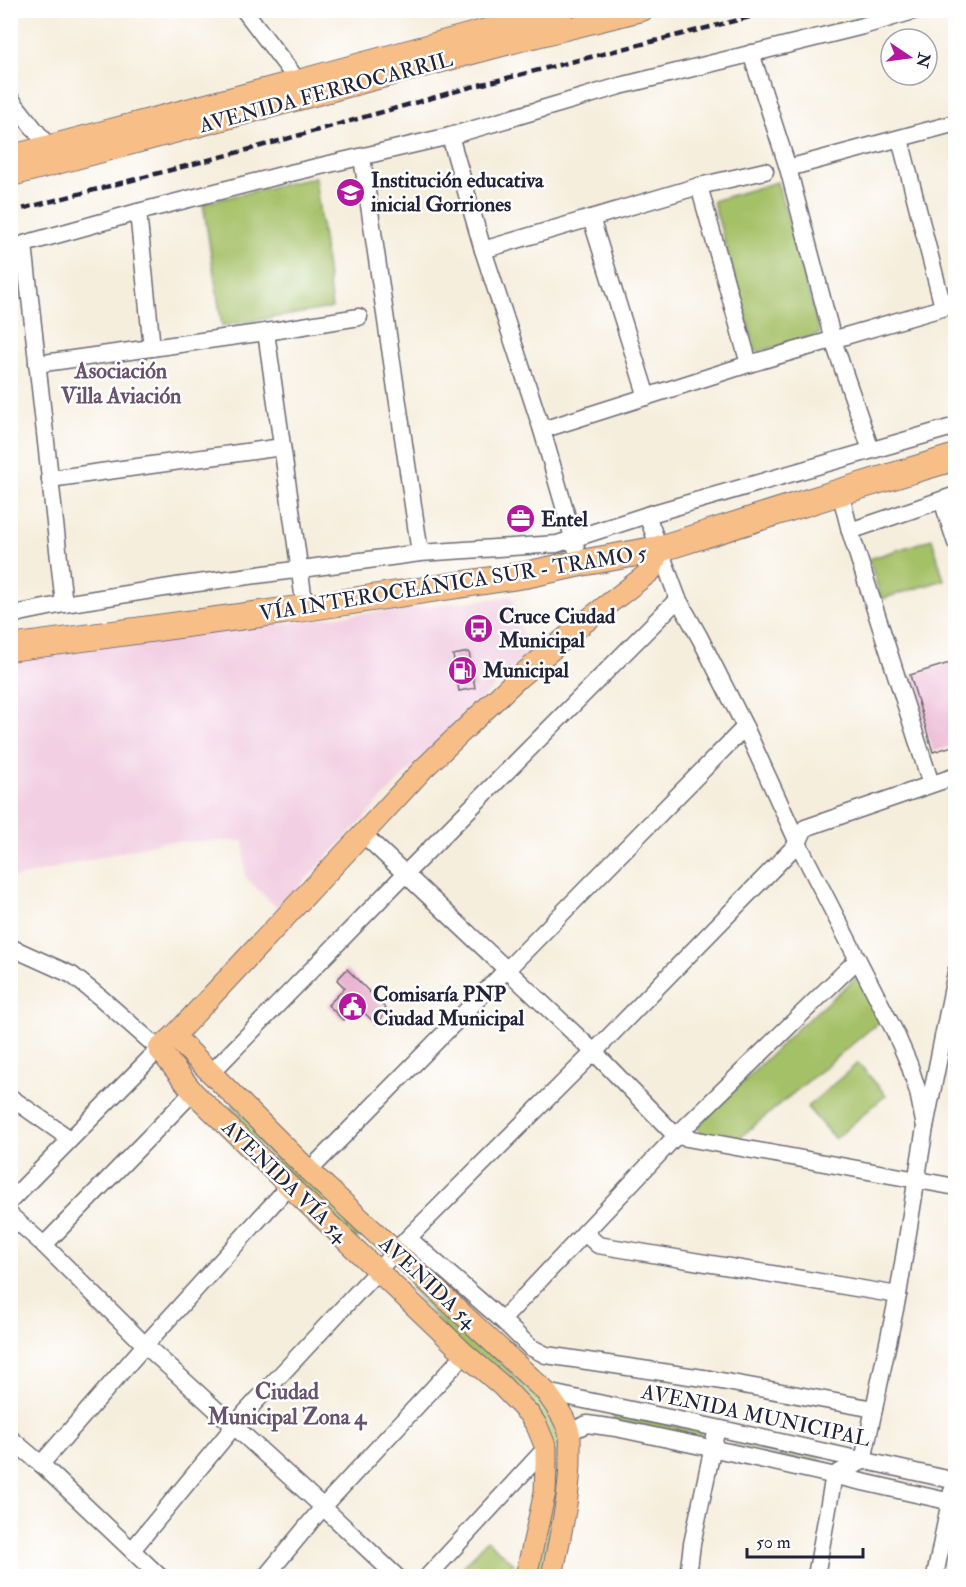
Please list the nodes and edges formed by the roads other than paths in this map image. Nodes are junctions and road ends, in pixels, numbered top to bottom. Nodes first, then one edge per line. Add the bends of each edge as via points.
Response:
1 (244, 10) edge
2 (564, 10) edge
3 (643, 10) edge
4 (917, 10) edge
5 (539, 13) edge
6 (751, 54) junction
7 (298, 81) junction
8 (10, 98) edge
9 (956, 123) edge
10 (450, 135) junction
11 (900, 139) junction
12 (47, 145) junction
13 (10, 156) edge
14 (362, 157) junction
15 (788, 168) junction
16 (765, 171) dead end
17 (10, 176) edge
18 (699, 186) junction
19 (138, 212) junction
20 (591, 218) junction
21 (483, 250) junction
22 (949, 306) edge
23 (359, 317) dead end
24 (266, 332) junction
25 (833, 340) junction
26 (152, 348) junction
27 (37, 364) junction
28 (749, 364) junction
29 (647, 397) junction
30 (956, 426) edge
31 (542, 430) junction
32 (282, 447) junction
33 (871, 450) junction
34 (956, 457) edge
35 (50, 479) junction
36 (840, 492) junction
37 (949, 497) edge
38 (647, 515) junction
39 (850, 531) junction
40 (573, 538) junction
41 (956, 543) edge
42 (659, 549) junction
43 (420, 553) junction
44 (581, 563) junction
45 (300, 569) junction
46 (678, 599) junction
47 (64, 604) junction
48 (305, 608) junction
49 (10, 615) edge
50 (10, 648) edge
51 (745, 727) junction
52 (956, 776) edge
53 (931, 784) junction
54 (363, 834) junction
55 (798, 843) junction
56 (406, 873) junction
57 (10, 946) edge
58 (857, 960) junction
59 (506, 970) junction
60 (956, 972) edge
61 (166, 1042) junction
62 (594, 1052) junction
63 (211, 1072) junction
64 (193, 1092) junction
65 (10, 1097) edge
66 (925, 1127) junction
67 (676, 1136) junction
68 (70, 1139) junction
69 (309, 1171) junction
70 (916, 1180) junction
71 (288, 1186) junction
72 (956, 1187) edge
73 (10, 1201) edge
74 (10, 1215) edge
75 (585, 1233) junction
76 (44, 1245) junction
77 (402, 1245) junction
78 (378, 1270) junction
79 (897, 1295) junction
80 (502, 1320) junction
81 (145, 1345) junction
82 (465, 1354) junction
83 (546, 1392) junction
84 (874, 1409) junction
85 (235, 1426) junction
86 (717, 1428) junction
87 (569, 1432) junction
88 (10, 1438) edge
89 (546, 1448) junction
90 (713, 1448) junction
91 (863, 1461) junction
92 (41, 1464) junction
93 (834, 1475) junction
94 (955, 1481) edge
95 (953, 1502) edge
96 (323, 1506) junction
97 (132, 1550) junction
98 (159, 1576) edge
99 (266, 1576) edge
100 (396, 1576) edge
101 (428, 1576) edge
102 (526, 1576) edge
103 (552, 1576) edge
104 (688, 1576) edge
105 (816, 1576) edge
106 (935, 1576) edge

1 - 7 street
2 - 5 main road, AVENIDA FERROCARRIL
3 - 17 main road, AVENIDA FERROCARRIL
4 - 6 street
5 - 7 main road, AVENIDA FERROCARRIL
6 - 10 street via 620,86
6 - 15 street
7 - 12 main road, AVENIDA FERROCARRIL
8 - 12 street
9 - 11 street
10 - 14 street
10 - 21 street
11 - 15 street
11 - 22 street
12 - 13 main road, AVENIDA FERROCARRIL
14 - 19 street
14 - 43 street
15 - 25 street
16 - 18 street
18 - 20 street
18 - 28 street
19 - 26 street
19 - 27 street via 24,244
20 - 21 street
20 - 29 street
21 - 31 street
22 - 25 street
23 - 24 street
24 - 26 street
24 - 32 street
25 - 28 street
25 - 33 street
26 - 27 street
27 - 35 street
28 - 29 street
29 - 31 street
30 - 33 street
31 - 40 street
32 - 35 street
32 - 45 street
33 - 38 street
34 - 36 highway, VÍA INTEROCEÁNICA SUR - TRAMO 5
35 - 47 street
36 - 39 street
36 - 42 highway, VÍA INTEROCEÁNICA SUR - TRAMO 5
37 - 39 street
37 - 41 street
38 - 40 street
38 - 42 street
39 - 53 street
40 - 43 street via 557,544
40 - 44 street
42 - 44 highway, VÍA INTEROCEÁNICA SUR - TRAMO 5
42 - 46 street
42 - 54 main road via 651,571 517,679 423,769
43 - 45 street
44 - 48 highway, VÍA INTEROCEÁNICA SUR - TRAMO 5
45 - 47 street
45 - 48 street
46 - 51 street
46 - 56 street
47 - 49 street
48 - 50 highway, VÍA INTEROCEÁNICA SUR - TRAMO 5
51 - 55 street
51 - 59 street
52 - 53 street
53 - 55 street via 805,828
54 - 56 street
54 - 61 main road
55 - 58 street
55 - 62 street
56 - 59 street
56 - 63 street
57 - 61 street via 72,975
58 - 66 street via 896,1032 918,1092
58 - 67 street
59 - 62 street
59 - 69 street
60 - 66 street
61 - 63 main road, AVENIDA 54
61 - 64 main road, AVENIDA VÍA 54
61 - 68 street
62 - 67 street
62 - 77 street
63 - 69 main road, AVENIDA 54
64 - 71 main road, AVENIDA VÍA 54
64 - 76 street
65 - 68 street
66 - 70 street
67 - 70 street
67 - 75 street
68 - 73 street
69 - 77 main road, AVENIDA 54
70 - 72 street
70 - 79 street
71 - 78 main road, AVENIDA VÍA 54
71 - 81 street
74 - 76 street
75 - 79 street via 598,1245
75 - 80 street
76 - 81 street
77 - 78 street
77 - 80 street
77 - 83 main road, AVENIDA 54
78 - 82 main road, AVENIDA VÍA 54
78 - 85 street
79 - 84 street
80 - 84 street via 530,1347 546,1355
81 - 85 street
81 - 92 street
82 - 89 main road, AVENIDA VÍA 54 via 529,1414
82 - 96 street
83 - 86 street, AVENIDA MUNICIPAL
83 - 87 main road, AVENIDA 54
84 - 91 street
85 - 96 street
85 - 97 street
86 - 90 street
86 - 91 street, AVENIDA MUNICIPAL
87 - 90 street, AVENIDA MUNICIPAL via 587,1424 597,1425
87 - 103 main road, AVENIDA 54 via 570,1475
88 - 92 street
89 - 101 street
89 - 102 main road, AVENIDA VÍA 54 via 545,1492
90 - 93 street, AVENIDA MUNICIPAL
90 - 104 street
91 - 93 street
91 - 94 street, AVENIDA MUNICIPAL
92 - 97 street
93 - 95 street, AVENIDA MUNICIPAL
93 - 105 street
94 - 95 street
95 - 106 street
96 - 99 street
96 - 100 street
97 - 98 street

